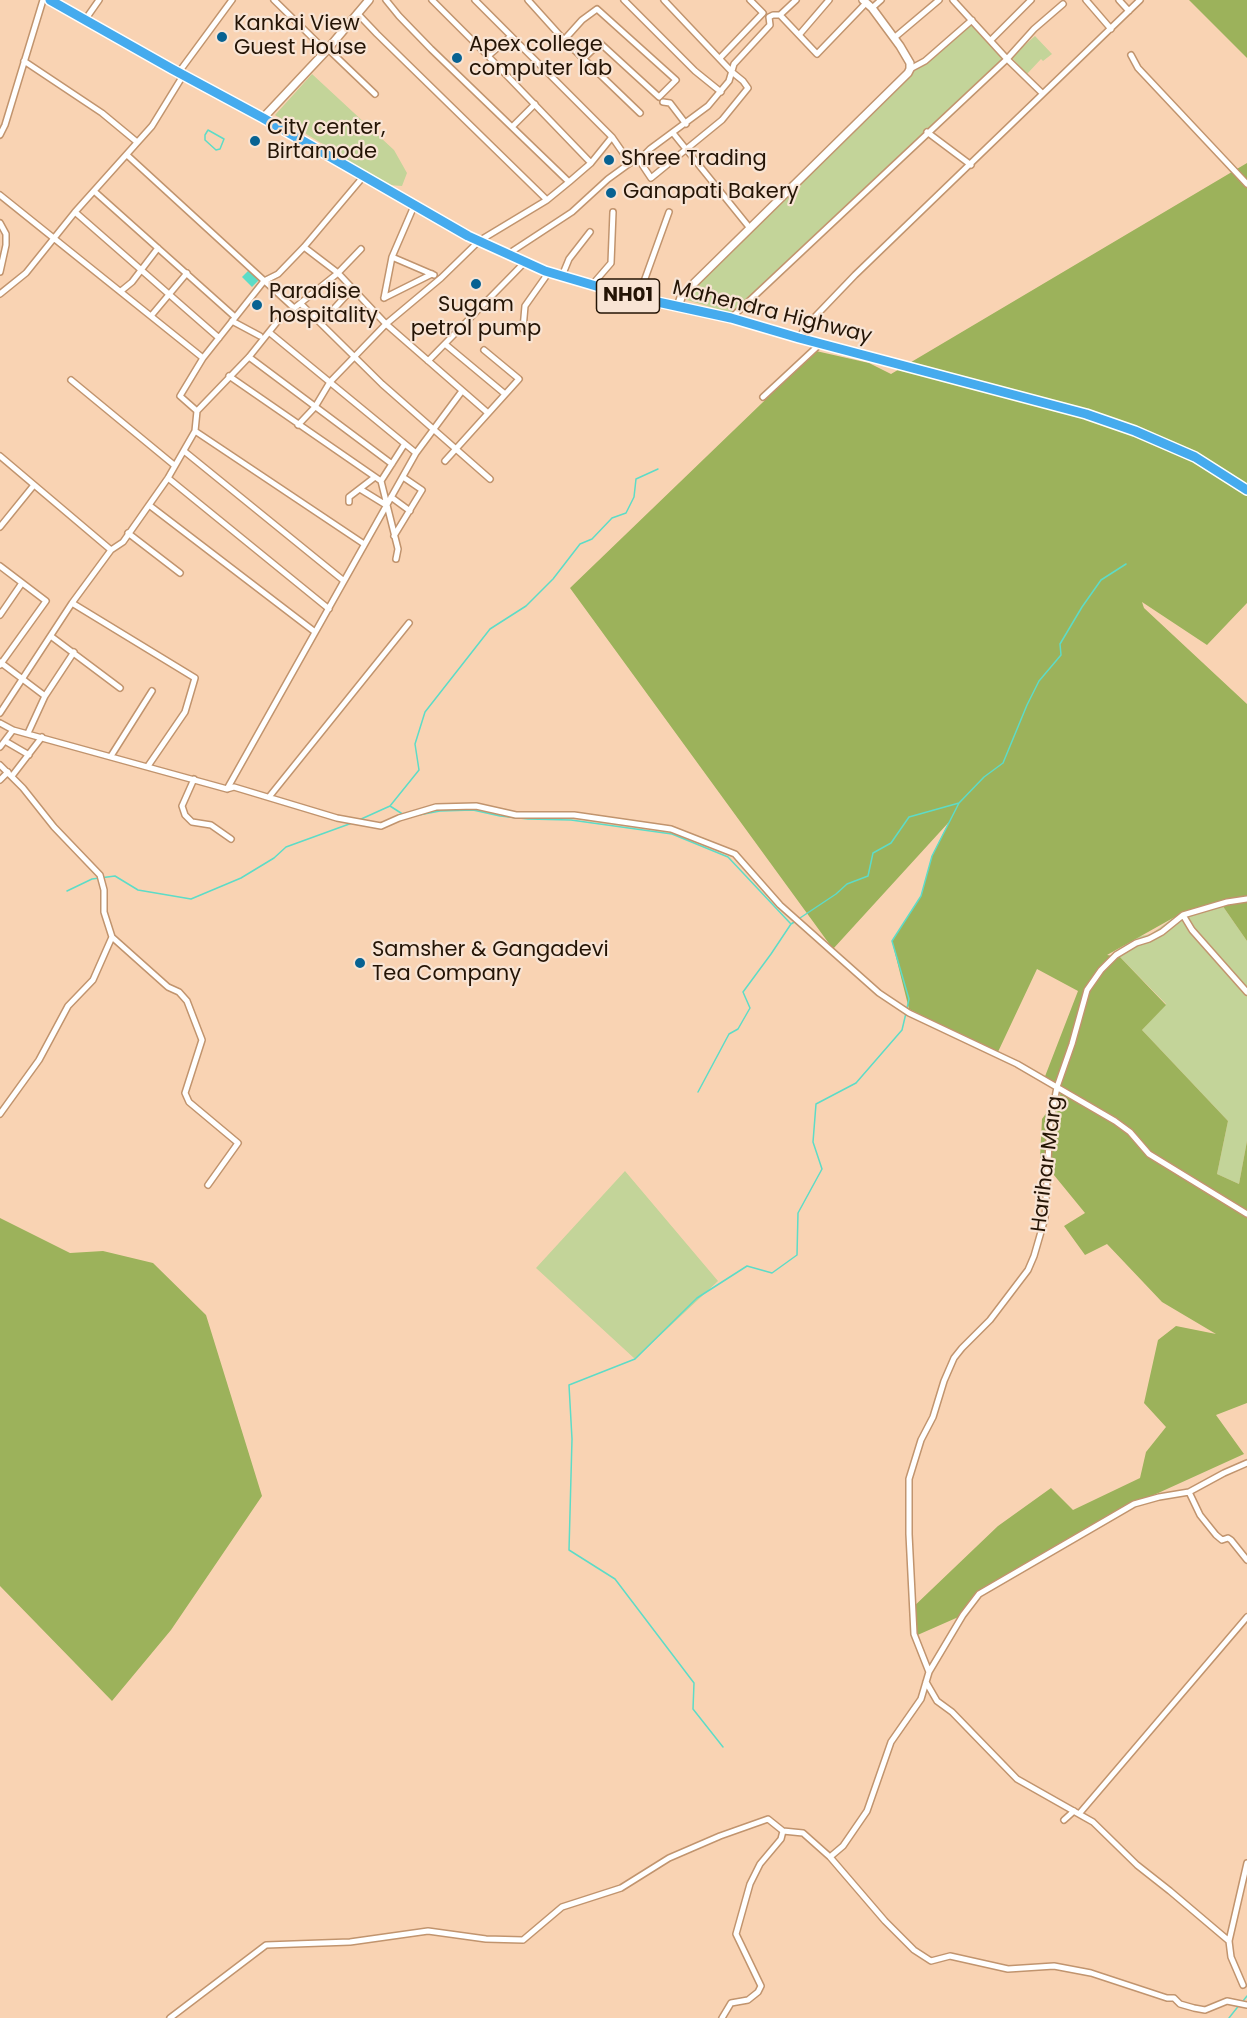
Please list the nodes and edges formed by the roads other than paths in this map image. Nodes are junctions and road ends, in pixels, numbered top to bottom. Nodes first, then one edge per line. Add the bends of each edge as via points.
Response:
1 (43, 0) edge
2 (50, 0) edge
3 (99, 0) edge
4 (232, 0) edge
5 (274, 0) edge
6 (369, 0) edge
7 (386, 0) edge
8 (432, 0) edge
9 (475, 0) edge
10 (528, 0) edge
11 (624, 0) edge
12 (664, 0) edge
13 (750, 0) edge
14 (796, 0) edge
15 (829, 0) edge
16 (881, 0) edge
17 (939, 0) edge
18 (953, 0) edge
19 (1030, 0) edge
20 (1086, 0) edge
21 (1119, 0) edge
22 (1140, 0) edge
23 (867, 4) edge
24 (1063, 4) dead end
25 (1129, 11) junction
26 (357, 13) junction
27 (780, 15) junction
28 (85, 20) junction
29 (972, 20) junction
30 (1112, 29) junction
31 (799, 35) junction
32 (511, 36) junction
33 (894, 38) junction
34 (564, 40) junction
35 (991, 40) junction
36 (327, 50) junction
37 (489, 56) junction
38 (1131, 56) dead end
39 (720, 58) junction
40 (583, 59) junction
41 (1007, 59) junction
42 (24, 61) junction
43 (910, 69) junction
44 (732, 72) junction
45 (182, 73) junction
46 (721, 92) junction
47 (1042, 93) junction
48 (375, 94) dead end
49 (663, 102) dead end
50 (535, 104) junction
51 (640, 113) dead end
52 (263, 118) junction
53 (3, 123) edge
54 (686, 124) junction
55 (513, 126) junction
56 (927, 132) junction
57 (673, 133) junction
58 (0, 135) edge
59 (612, 137) junction
60 (137, 142) junction
61 (687, 150) junction
62 (127, 155) junction
63 (639, 160) junction
64 (591, 163) junction
65 (630, 163) junction
66 (971, 165) junction
67 (363, 177) junction
68 (569, 182) junction
69 (1247, 184) edge
70 (94, 191) junction
71 (0, 195) edge
72 (548, 200) junction
73 (414, 206) junction
74 (75, 212) junction
75 (613, 212) dead end
76 (669, 212) dead end
77 (0, 223) edge
78 (749, 227) junction
79 (590, 232) dead end
80 (55, 237) junction
81 (479, 241) junction
82 (304, 247) junction
83 (158, 248) junction
84 (361, 249) dead end
85 (508, 254) junction
86 (392, 257) junction
87 (525, 262) junction
88 (141, 270) junction
89 (0, 272) edge
90 (549, 272) junction
91 (187, 273) junction
92 (338, 273) junction
93 (432, 274) junction
94 (562, 276) junction
95 (441, 278) junction
96 (264, 281) junction
97 (592, 285) junction
98 (352, 289) junction
99 (121, 291) junction
100 (0, 294) edge
101 (169, 295) junction
102 (637, 298) junction
103 (301, 304) junction
104 (678, 306) junction
105 (294, 308) junction
106 (151, 316) junction
107 (731, 318) junction
108 (234, 319) junction
109 (321, 323) junction
110 (386, 324) junction
111 (523, 329) dead end
112 (270, 333) junction
113 (260, 336) dead end
114 (219, 338) junction
115 (799, 338) junction
116 (445, 344) junction
117 (820, 344) junction
118 (484, 350) dead end
119 (354, 356) junction
120 (249, 357) junction
121 (203, 358) junction
122 (428, 361) junction
123 (229, 376) junction
124 (71, 380) dead end
125 (330, 382) junction
126 (462, 391) junction
127 (505, 394) junction
128 (763, 398) dead end
129 (315, 406) junction
130 (197, 411) junction
131 (488, 413) junction
132 (298, 425) junction
133 (434, 430) junction
134 (195, 431) junction
135 (404, 445) junction
136 (456, 449) junction
137 (184, 451) junction
138 (416, 453) junction
139 (0, 456) edge
140 (445, 461) dead end
141 (392, 464) junction
142 (174, 465) junction
143 (403, 477) junction
144 (168, 478) junction
145 (378, 479) junction
146 (490, 479) dead end
147 (34, 485) junction
148 (360, 489) junction
149 (1247, 490) edge
150 (391, 497) junction
151 (349, 502) dead end
152 (149, 505) junction
153 (386, 505) junction
154 (410, 511) junction
155 (0, 527) edge
156 (128, 533) junction
157 (394, 536) junction
158 (364, 544) junction
159 (111, 550) junction
160 (396, 559) dead end
161 (0, 566) edge
162 (180, 573) dead end
163 (344, 581) junction
164 (22, 583) junction
165 (72, 603) junction
166 (329, 609) junction
167 (0, 615) edge
168 (409, 623) dead end
169 (315, 632) junction
170 (52, 637) junction
171 (74, 652) junction
172 (0, 663) edge
173 (23, 679) junction
174 (120, 688) dead end
175 (152, 691) dead end
176 (45, 696) junction
177 (0, 713) edge
178 (0, 723) edge
179 (13, 730) junction
180 (28, 733) junction
181 (42, 737) junction
182 (5, 741) junction
183 (0, 747) edge
184 (29, 754) junction
185 (111, 756) junction
186 (0, 765) edge
187 (148, 766) junction
188 (10, 774) junction
189 (194, 779) junction
190 (0, 780) edge
191 (227, 789) junction
192 (269, 797) junction
193 (231, 839) dead end
194 (1247, 899) edge
195 (1183, 915) junction
196 (112, 937) junction
197 (1247, 992) edge
198 (1057, 1087) junction
199 (0, 1114) edge
200 (208, 1185) dead end
201 (1247, 1214) edge
202 (1247, 1463) edge
203 (1189, 1492) junction
204 (1247, 1560) edge
205 (1247, 1617) edge
206 (929, 1672) junction
207 (926, 1682) junction
208 (1077, 1813) junction
209 (1064, 1820) dead end
210 (783, 1832) junction
211 (830, 1857) junction
212 (1247, 1863) edge
213 (1229, 1941) junction
214 (1243, 1985) dead end
215 (1247, 2005) edge
216 (170, 2018) edge
217 (722, 2018) edge

1 - 42 street
2 - 28 highway, Mahendra Highway / NH01
3 - 28 street
4 - 45 street
5 - 36 street
6 - 26 street
7 - 55 street via 431,49
8 - 37 street
9 - 32 street
10 - 34 street
11 - 46 street via 694,71
12 - 39 street
13 - 39 street via 763,13
14 - 27 street
15 - 31 street
16 - 23 street
17 - 33 street
18 - 29 street
19 - 35 street
20 - 30 street
21 - 25 street
22 - 25 street
23 - 31 street via 817,54
23 - 33 street
24 - 41 street
25 - 30 street
26 - 36 street
26 - 72 street
27 - 31 street
27 - 44 street via 769,17 770,25 734,63
28 - 45 highway, Mahendra Highway / NH01
29 - 35 street
29 - 43 street via 925,61
30 - 47 street
32 - 37 street
32 - 59 street
33 - 43 street
34 - 40 street
34 - 40 street via 597,9 676,80 659,97 600,43
35 - 41 street
36 - 48 street
36 - 52 street
37 - 50 street
38 - 69 street
39 - 44 street
40 - 51 street
41 - 47 street
41 - 56 street
42 - 53 street
42 - 60 street
43 - 78 street
44 - 46 street
44 - 61 street via 748,88 722,120
45 - 52 highway, Mahendra Highway / NH01
45 - 60 street via 164,108
46 - 54 street
47 - 66 street
49 - 54 street via 670,103
50 - 55 street
50 - 64 street
52 - 67 highway, Mahendra Highway / NH01
53 - 58 street
54 - 57 street
55 - 68 street
56 - 66 street
56 - 107 street
57 - 61 street
57 - 63 street
59 - 64 street
59 - 65 street
60 - 62 street
61 - 63 street via 651,178
61 - 78 street
62 - 70 street
62 - 96 street
63 - 65 street
64 - 68 street
65 - 85 street via 572,212
66 - 115 street via 855,275
67 - 73 highway, Mahendra Highway / NH01
67 - 82 street
68 - 72 street
70 - 74 street
70 - 83 street
71 - 80 street
72 - 81 street
73 - 81 highway, Mahendra Highway / NH01
73 - 86 street
74 - 80 street
74 - 88 street
75 - 97 street via 611,263
76 - 102 street
77 - 89 street via 6,234
78 - 104 street via 681,295
79 - 94 street via 569,259
80 - 99 street
80 - 100 street via 26,273
81 - 85 highway, Mahendra Highway / NH01
81 - 95 street
82 - 92 street
82 - 96 street via 278,274
83 - 88 street
83 - 91 street
84 - 92 street
85 - 87 highway, Mahendra Highway / NH01
86 - 93 street
86 - 93 street via 384,298
87 - 90 highway, Mahendra Highway / NH01
87 - 116 street
88 - 99 street
88 - 101 street
90 - 94 highway, Mahendra Highway / NH01
90 - 111 street via 525,306
91 - 101 street
91 - 108 street
92 - 98 street
92 - 103 street
93 - 95 street
94 - 97 highway, Mahendra Highway / NH01
95 - 110 street
96 - 105 street
96 - 108 street
97 - 102 highway, Mahendra Highway / NH01
98 - 109 street
98 - 110 street
99 - 106 street
101 - 106 street
101 - 114 street
102 - 104 highway, Mahendra Highway / NH01
103 - 105 street
103 - 109 street
104 - 107 highway, Mahendra Highway / NH01
105 - 112 street
106 - 121 street
107 - 115 highway, Mahendra Highway / NH01
108 - 113 street
108 - 114 street
109 - 119 street
110 - 119 street
110 - 122 street
112 - 120 street
112 - 125 street
114 - 121 street
115 - 117 highway, Mahendra Highway / NH01
116 - 122 street
116 - 127 street
117 - 128 street
117 - 149 highway, Mahendra Highway / NH01 via 1074,411 1135,431 1196,457
118 - 127 street via 519,379
119 - 125 street
119 - 133 street
120 - 123 street
120 - 129 street
121 - 130 street via 180,396
122 - 126 street
123 - 130 street
123 - 132 street
124 - 142 street
125 - 129 street
125 - 135 street
126 - 131 street
126 - 133 street
127 - 131 street
129 - 132 street
129 - 141 street
130 - 134 street
131 - 136 street
132 - 145 street
133 - 136 street
133 - 138 street
134 - 137 street
134 - 158 street
135 - 138 street
135 - 141 street
136 - 140 street
136 - 146 street
137 - 142 street
137 - 163 street
138 - 143 street
139 - 147 street
141 - 145 street
142 - 144 street
143 - 150 street
143 - 154 street via 422,490
144 - 152 street
144 - 166 street
145 - 148 street
145 - 153 street
147 - 155 street
147 - 159 street
148 - 151 street via 349,497
148 - 153 street
150 - 153 street
150 - 154 street
152 - 156 street
152 - 169 street
153 - 157 street
153 - 158 street
154 - 157 street
156 - 159 street
156 - 162 street
157 - 160 street
158 - 163 street
159 - 165 street
161 - 164 street
163 - 166 street
164 - 167 street
164 - 172 street via 46,601
165 - 170 street
165 - 187 street via 195,678 185,712
166 - 169 street
168 - 192 street
169 - 191 street
170 - 171 street
170 - 173 street
171 - 174 street
171 - 176 street
172 - 173 street
173 - 176 street
173 - 177 street
175 - 185 street
176 - 180 street
178 - 179 street
179 - 180 street
179 - 182 street
180 - 181 street
181 - 184 street
181 - 185 street
182 - 183 street
182 - 184 street
184 - 188 street
185 - 187 street
186 - 188 street
187 - 189 street
188 - 190 street
188 - 196 street via 99,875
189 - 191 street
189 - 193 street via 182,806 185,815 192,822 211,825
191 - 192 street via 234,787
192 - 198 street via 337,818 381,826 436,807 476,806 516,815 574,815 671,829 735,854 780,906 889,1000
194 - 195 street, Harihar Marg
195 - 197 street
195 - 198 street, Harihar Marg via 1161,932 1116,955 1101,970 1087,990
196 - 199 street via 93,980 68,1006 39,1060
196 - 200 street via 187,1001 202,1040 185,1093 189,1102 238,1143
198 - 201 street via 1114,1120 1149,1154
198 - 206 street, Harihar Marg via 1050,1124 1045,1218 1035,1256 990,1320 954,1358 909,1479 914,1634
202 - 203 street
203 - 204 street via 1216,1535 1231,1540
203 - 206 street via 1134,1504 979,1594
205 - 208 street
206 - 207 street
207 - 208 street via 937,1701 1017,1779
207 - 211 street via 921,1699 891,1742 867,1811 843,1846
208 - 209 street
208 - 213 street via 1093,1822 1137,1865
210 - 211 street via 803,1833
210 - 216 street via 768,1819 720,1836 669,1858 621,1887 562,1907 524,1940 428,1931 350,1942 267,1944
210 - 217 street via 750,1884 736,1934 761,1986 748,2000 731,2003
211 - 215 street via 885,1921 914,1950 931,1960 950,1956 1008,1969 1054,1966 1091,1973 1174,1998 1194,2008 1205,2010 1227,2001
212 - 213 street
213 - 214 street via 1231,1958

